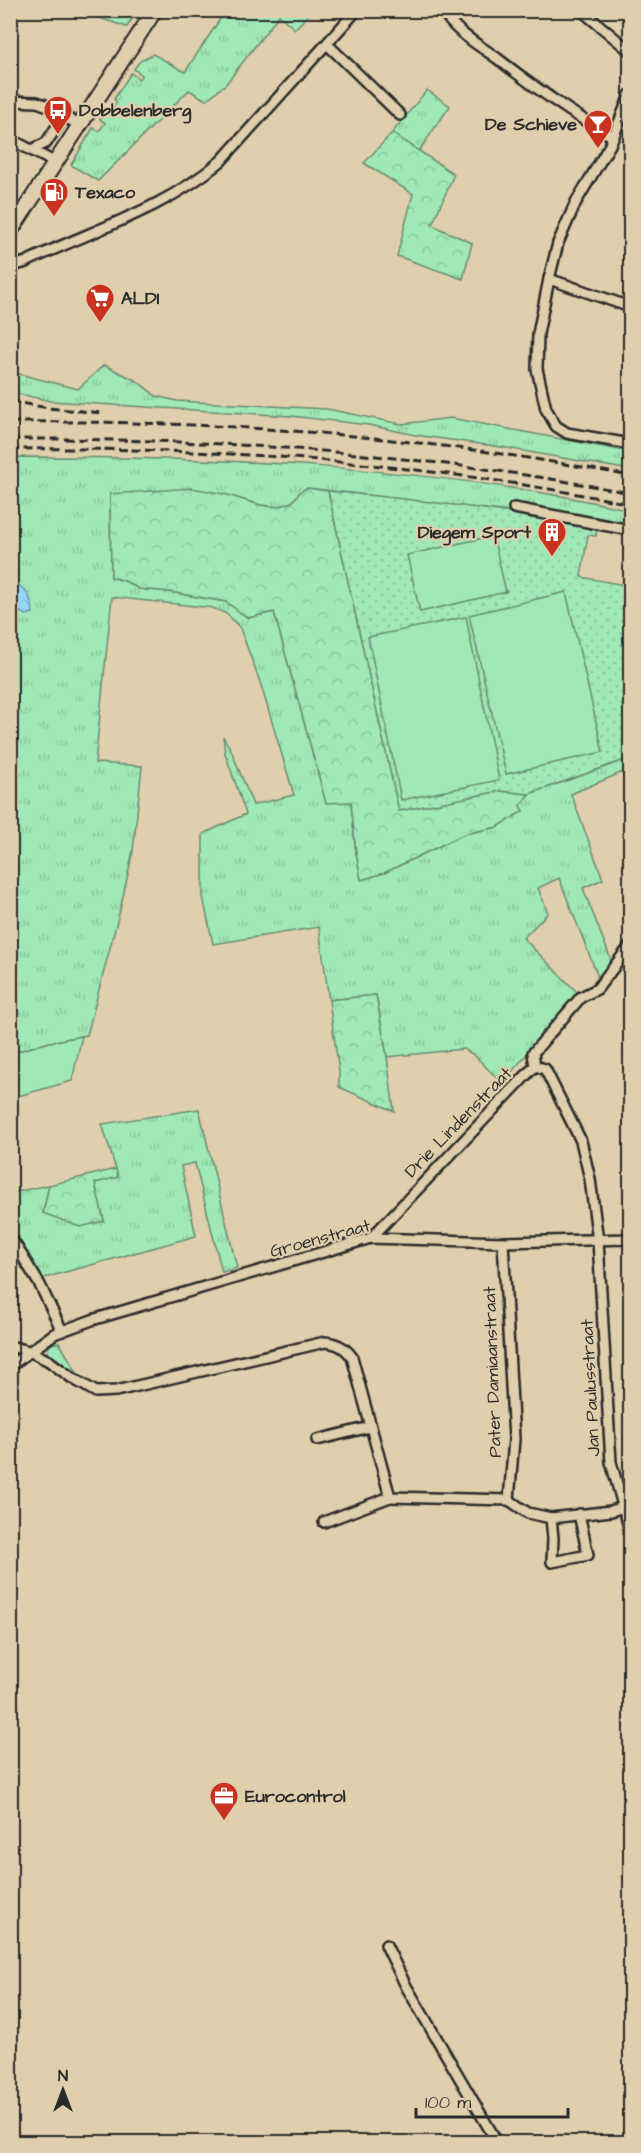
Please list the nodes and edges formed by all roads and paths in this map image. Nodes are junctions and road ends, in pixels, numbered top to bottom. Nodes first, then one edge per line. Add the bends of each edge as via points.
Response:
1 (155, 10) edge
2 (357, 10) edge
3 (443, 10) edge
4 (581, 10) edge
5 (328, 45) junction
6 (630, 51) edge
7 (630, 95) edge
8 (10, 101) edge
9 (400, 115) dead end
10 (63, 116) junction
11 (80, 126) junction
12 (614, 136) junction
13 (10, 139) edge
14 (31, 150) junction
15 (56, 163) junction
16 (10, 232) edge
17 (10, 267) edge
18 (549, 279) junction
19 (630, 307) edge
20 (630, 444) edge
21 (514, 508) dead end
22 (630, 530) edge
23 (630, 946) edge
24 (535, 1066) junction
25 (10, 1236) edge
26 (371, 1238) junction
27 (630, 1239) edge
28 (598, 1241) junction
29 (503, 1242) junction
30 (62, 1331) junction
31 (10, 1346) edge
32 (29, 1351) junction
33 (10, 1366) edge
34 (370, 1427) junction
35 (317, 1440) dead end
36 (390, 1497) junction
37 (509, 1500) junction
38 (623, 1507) junction
39 (579, 1514) junction
40 (551, 1518) junction
41 (324, 1522) dead end
42 (630, 1531) edge
43 (386, 1945) dead end
44 (497, 2142) edge

1 - 11 main road
2 - 5 street
3 - 12 street via 448,21 499,60 571,112
4 - 6 street
5 - 9 street
5 - 17 street via 221,161 185,189
7 - 12 street
8 - 10 street via 37,102
10 - 11 street
10 - 14 street via 46,143
11 - 15 main road
12 - 18 street via 568,218
13 - 14 street
14 - 15 street
15 - 16 main road
18 - 19 street
18 - 20 street via 538,334 537,369 552,420 567,432
21 - 22 street
23 - 24 street, Drie Lindenstraat via 597,989 581,997 533,1053
24 - 26 street, Drie Lindenstraat
24 - 28 street, Jan Paulusstraat via 545,1070 581,1142
25 - 30 street
26 - 29 street, Groenstraat
26 - 30 street, Groenstraat
27 - 28 street, Groenstraat
28 - 29 street, Groenstraat
28 - 38 street, Jan Paulusstraat via 611,1462
29 - 37 street, Pater Damiaanstraat via 514,1439
30 - 32 street, Groenstraat
31 - 32 street
32 - 33 street, Groenstraat
32 - 34 street via 96,1392 116,1391 334,1343 352,1357
34 - 35 street
34 - 36 street
36 - 37 street
36 - 41 street
37 - 40 street via 528,1513
38 - 39 street
38 - 42 street, Jan Paulusstraat
39 - 40 street
39 - 40 street via 588,1555 552,1562
43 - 44 street

